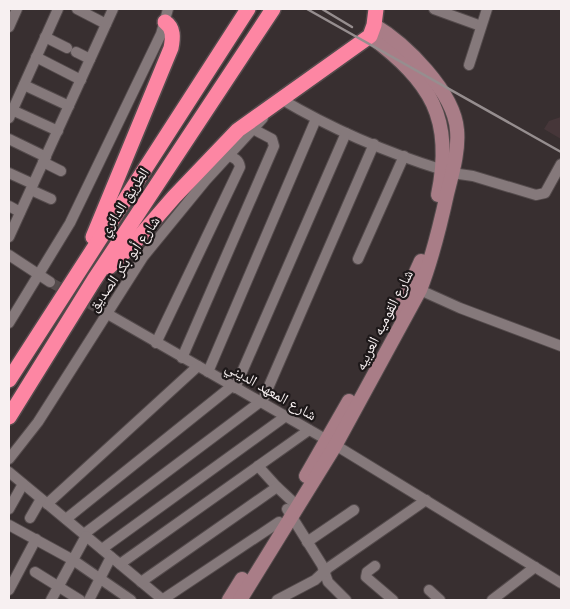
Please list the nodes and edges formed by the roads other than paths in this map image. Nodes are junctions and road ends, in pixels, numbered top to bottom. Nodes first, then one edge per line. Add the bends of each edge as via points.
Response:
1 (17, 9) edge
2 (58, 9) edge
3 (77, 9) edge
4 (113, 9) edge
5 (248, 9) edge
6 (272, 9) edge
7 (376, 9) edge
8 (434, 9) edge
9 (487, 9) edge
10 (166, 15) edge
11 (106, 24) junction
12 (481, 26) junction
13 (9, 27) edge
14 (372, 31) junction
15 (45, 37) junction
16 (36, 57) junction
17 (90, 59) junction
18 (469, 65) dead end
19 (81, 80) junction
20 (24, 85) junction
21 (281, 99) junction
22 (69, 106) junction
23 (10, 114) edge
24 (316, 119) junction
25 (253, 129) junction
26 (58, 131) junction
27 (346, 132) junction
28 (9, 139) edge
29 (374, 144) junction
30 (228, 156) junction
31 (404, 156) junction
32 (45, 160) junction
33 (561, 164) edge
34 (61, 171) dead end
35 (448, 171) junction
36 (9, 173) edge
37 (32, 187) junction
38 (51, 199) dead end
39 (9, 206) edge
40 (20, 212) junction
41 (9, 238) edge
42 (9, 256) edge
43 (358, 259) dead end
44 (39, 276) junction
45 (74, 280) junction
46 (94, 280) junction
47 (50, 282) tunnel mouth
48 (420, 290) junction
49 (103, 311) junction
50 (9, 323) edge
51 (156, 343) junction
52 (561, 346) edge
53 (182, 358) junction
54 (198, 366) junction
55 (208, 372) junction
56 (9, 380) edge
57 (234, 387) junction
58 (261, 402) junction
59 (286, 416) junction
60 (9, 417) edge
61 (309, 430) junction
62 (331, 443) junction
63 (9, 459) edge
64 (258, 466) junction
65 (9, 472) edge
66 (23, 484) junction
67 (277, 487) junction
68 (426, 500) junction
69 (44, 501) junction
70 (9, 510) edge
71 (354, 510) dead end
72 (287, 512) junction
73 (30, 518) dead end
74 (66, 519) junction
75 (9, 525) edge
76 (85, 535) junction
77 (36, 539) junction
78 (307, 542) junction
79 (102, 549) junction
80 (73, 560) junction
81 (115, 561) junction
82 (375, 566) dead end
83 (535, 567) junction
84 (324, 571) junction
85 (36, 572) dead end
86 (100, 579) junction
87 (141, 582) junction
88 (561, 583) edge
89 (59, 587) junction
90 (9, 590) edge
91 (429, 590) dead end
92 (160, 599) edge
93 (52, 600) edge
94 (80, 600) edge
95 (89, 600) edge
96 (131, 600) edge
97 (229, 600) edge
98 (240, 600) edge
99 (277, 600) edge
100 (346, 600) edge
101 (393, 600) edge
102 (440, 600) edge
103 (492, 600) edge

1 - 13 street
2 - 15 street
3 - 11 street
4 - 11 street
5 - 45 highway, الطريق الدائري
6 - 46 highway, الطريق الدائري
7 - 14 highway
8 - 12 street
9 - 12 street
10 - 44 street via 161,34 70,223
10 - 45 highway via 173,36 171,48
11 - 17 street
12 - 18 street
14 - 21 highway
14 - 35 street, شارع القوميه العربيه via 414,74 432,100 442,130
15 - 16 street
15 - 17 street
16 - 19 street
16 - 20 street
17 - 19 street
19 - 22 street
20 - 22 street
20 - 23 street
21 - 24 street
21 - 25 street, شارع أبو بكر الصديق
21 - 46 highway via 238,130 134,243
22 - 26 street
23 - 26 street
24 - 27 street
24 - 55 street
25 - 30 street, شارع أبو بكر الصديق
25 - 53 street via 272,139 274,146
26 - 32 street
27 - 29 street
27 - 57 street
28 - 32 street
29 - 31 street
29 - 58 street
30 - 49 street, شارع أبو بكر الصديق
30 - 51 street via 235,158 240,167
31 - 35 street
31 - 43 street
32 - 34 street
32 - 37 street
33 - 35 street via 545,193 536,195
35 - 48 street, شارع القوميه العربيه via 439,228
35 - 62 street, شارع القوميه العربيه via 415,278
36 - 37 street
37 - 38 street
37 - 40 street
39 - 40 street
40 - 41 street
42 - 44 street
44 - 47 street
44 - 50 street
45 - 56 highway, الطريق الدائري
46 - 60 highway, الطريق الدائري
48 - 52 street
48 - 62 street, شارع القوميه العربيه
49 - 51 street, شارع المعهد الديني
49 - 63 street, شارع أبو بكر الصديق via 38,422
51 - 53 street, شارع المعهد الديني
53 - 54 street, شارع المعهد الديني
54 - 55 street, شارع المعهد الديني
54 - 69 street
55 - 57 street, شارع المعهد الديني
57 - 58 street, شارع المعهد الديني
57 - 74 street
58 - 59 street, شارع المعهد الديني
58 - 76 street
59 - 61 street, شارع المعهد الديني
59 - 79 street
61 - 62 street, شارع المعهد الديني
61 - 64 street
62 - 68 street, شارع المعهد الديني
62 - 72 street, شارع القوميه العربيه
64 - 67 street
64 - 81 street
65 - 66 street
66 - 69 street
66 - 70 street
67 - 72 street
67 - 87 street
68 - 83 street, شارع المعهد الديني
68 - 84 street
69 - 73 street
69 - 74 street
71 - 78 street
72 - 78 street
72 - 92 street
72 - 97 street, شارع القوميه العربيه
72 - 98 street, شارع القوميه العربيه
74 - 76 street
75 - 77 street
76 - 79 street
76 - 80 street
77 - 80 street
77 - 90 street
78 - 84 street
79 - 81 street
80 - 86 street
80 - 89 street
81 - 86 street
81 - 87 street
82 - 101 street via 366,576
83 - 88 street, شارع المعهد الديني
83 - 103 street
84 - 99 street via 315,580
84 - 100 street via 331,587
85 - 89 street
86 - 95 street
86 - 96 street
87 - 92 street
89 - 93 street
89 - 94 street
91 - 102 street

